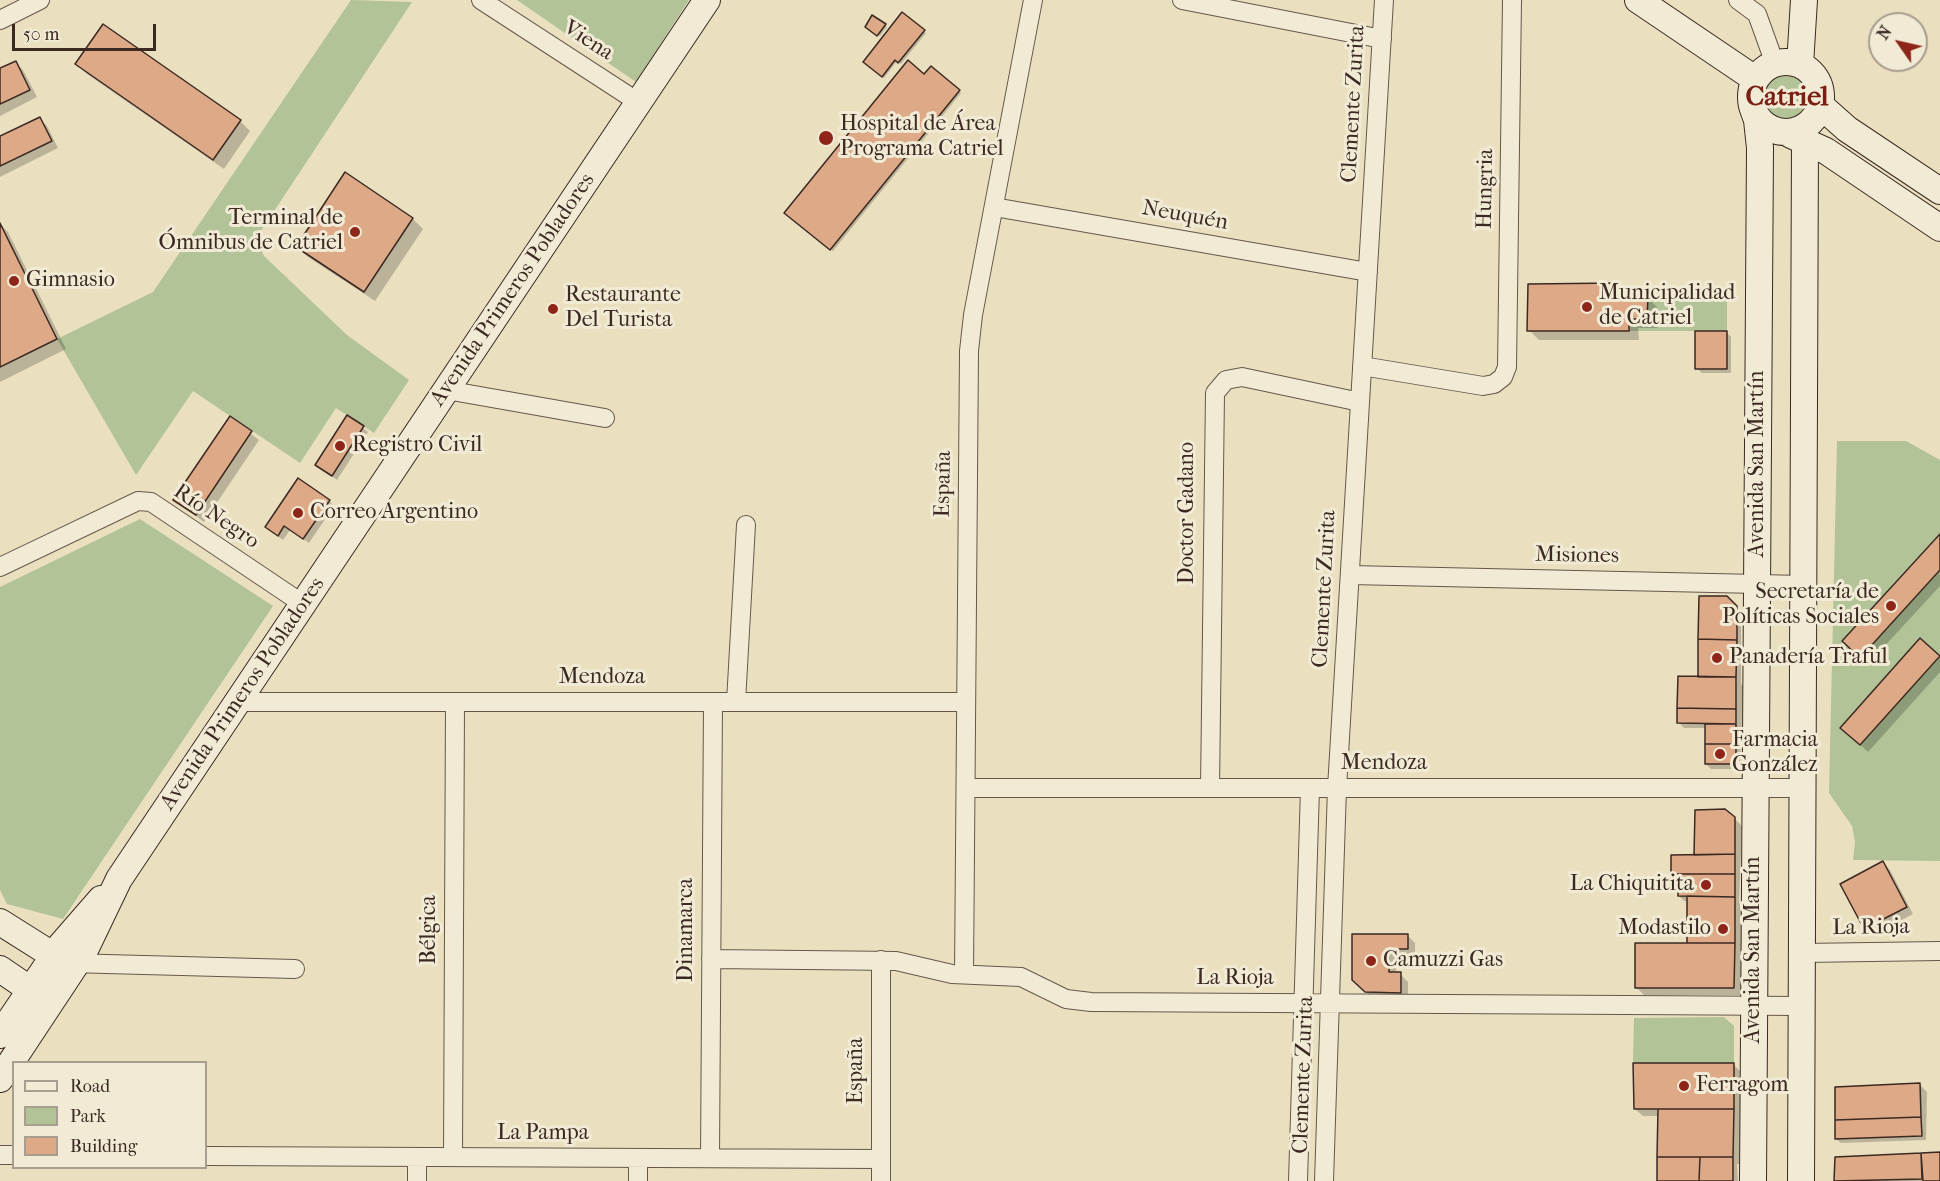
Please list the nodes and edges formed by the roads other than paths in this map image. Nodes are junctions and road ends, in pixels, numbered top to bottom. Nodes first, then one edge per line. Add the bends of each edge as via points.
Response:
1 (40, 0) edge
2 (481, 0) edge
3 (707, 0) edge
4 (1033, 0) edge
5 (1182, 0) edge
6 (1384, 0) edge
7 (1512, 0) edge
8 (1638, 0) edge
9 (1738, 0) edge
10 (1804, 0) edge
11 (0, 20) edge
12 (1382, 39) junction
13 (1777, 69) junction
14 (638, 102) junction
15 (1820, 105) junction
16 (1753, 109) junction
17 (1796, 133) junction
18 (1940, 191) edge
19 (994, 207) junction
20 (1940, 228) edge
21 (1368, 272) junction
22 (1362, 366) junction
23 (446, 390) junction
24 (1360, 402) junction
25 (605, 418) dead end
26 (746, 525) dead end
27 (0, 567) edge
28 (1350, 575) junction
29 (1757, 584) junction
30 (1803, 585) junction
31 (303, 604) junction
32 (237, 702) junction
33 (455, 702) junction
34 (713, 702) junction
35 (736, 702) junction
36 (966, 702) junction
37 (966, 788) junction
38 (1210, 788) junction
39 (1310, 788) junction
40 (1337, 788) junction
41 (1755, 788) junction
42 (1801, 788) junction
43 (0, 922) edge
44 (1940, 951) edge
45 (1802, 953) junction
46 (711, 959) junction
47 (881, 960) junction
48 (65, 967) junction
49 (0, 969) edge
50 (295, 969) dead end
51 (964, 974) junction
52 (40, 997) junction
53 (1303, 1003) junction
54 (1330, 1003) junction
55 (1754, 1006) junction
56 (1802, 1006) junction
57 (0, 1035) edge
58 (0, 1079) edge
59 (207, 1156) edge
60 (417, 1157) junction
61 (453, 1158) junction
62 (638, 1158) junction
63 (710, 1158) junction
64 (881, 1159) junction
65 (417, 1181) edge
66 (638, 1181) edge
67 (881, 1181) edge
68 (1298, 1181) edge
69 (1324, 1181) edge
70 (1753, 1181) edge
71 (1801, 1181) edge

1 - 11 street
2 - 14 street, Viena
3 - 14 main road, Avenida Primeros Pobladores
4 - 19 street, España
5 - 12 street
6 - 12 street, Clemente Zurita
7 - 22 street, Hungria via 1509,357 1503,377 1483,386
8 - 13 main road
9 - 13 street via 1757,14
10 - 13 main road, Avenida San Martín
12 - 21 street, Clemente Zurita
13 - 15 main road via 1815,78
13 - 16 main road, Avenida San Martín via 1750,99
14 - 23 main road, Avenida Primeros Pobladores
15 - 17 main road via 1816,115
15 - 18 main road via 1847,129
16 - 17 main road via 1768,127
16 - 29 main road, Avenida San Martín via 1760,148
17 - 20 main road
17 - 30 main road, Avenida San Martín
19 - 21 street, Neuquén
19 - 36 street, España via 969,351
21 - 22 street, Clemente Zurita
22 - 24 street, Clemente Zurita
23 - 25 street
23 - 31 main road, Avenida Primeros Pobladores
24 - 28 street, Clemente Zurita
24 - 38 street, Doctor Gadano via 1242,377 1226,380 1215,393
26 - 35 street
27 - 31 street, Río Negro via 138,501 151,502
28 - 29 street, Misiones
28 - 40 street, Clemente Zurita
29 - 30 street, Misiones
29 - 41 main road, Avenida San Martín
30 - 42 main road, Avenida San Martín
31 - 32 main road, Avenida Primeros Pobladores
32 - 33 street, Mendoza
32 - 48 main road, Avenida Primeros Pobladores
33 - 34 street, Mendoza
33 - 61 street, Bélgica
34 - 35 street, Mendoza
34 - 46 street, Dinamarca
35 - 36 street, Mendoza
36 - 37 street, España
37 - 38 street, Mendoza
37 - 51 street, España
38 - 39 street, Mendoza
39 - 40 street, Mendoza
39 - 53 street, Clemente Zurita
40 - 41 street, Mendoza
40 - 54 street, Clemente Zurita
41 - 42 street, Mendoza
41 - 55 main road, Avenida San Martín
42 - 45 main road, Avenida San Martín
43 - 48 main road
44 - 45 street, La Rioja
45 - 56 main road, Avenida San Martín
46 - 47 street, La Rioja
46 - 63 street, Dinamarca
47 - 51 street, La Rioja
47 - 64 street, España
48 - 50 street
48 - 52 main road, Avenida Primeros Pobladores
49 - 52 main road
51 - 53 street, La Rioja via 1021,977 1078,1001
52 - 57 main road, Avenida Primeros Pobladores
52 - 58 main road, Avenida Primeros Pobladores
53 - 54 street, La Rioja
53 - 68 street, Clemente Zurita
54 - 55 street, La Rioja
54 - 69 street, Clemente Zurita
55 - 56 street, La Rioja
55 - 70 main road, Avenida San Martín
56 - 71 main road, Avenida San Martín
59 - 60 street, La Pampa
60 - 61 street, La Pampa
60 - 65 street
61 - 62 street, La Pampa
62 - 63 street, La Pampa
62 - 66 street
63 - 64 street, La Pampa
64 - 67 street, España

